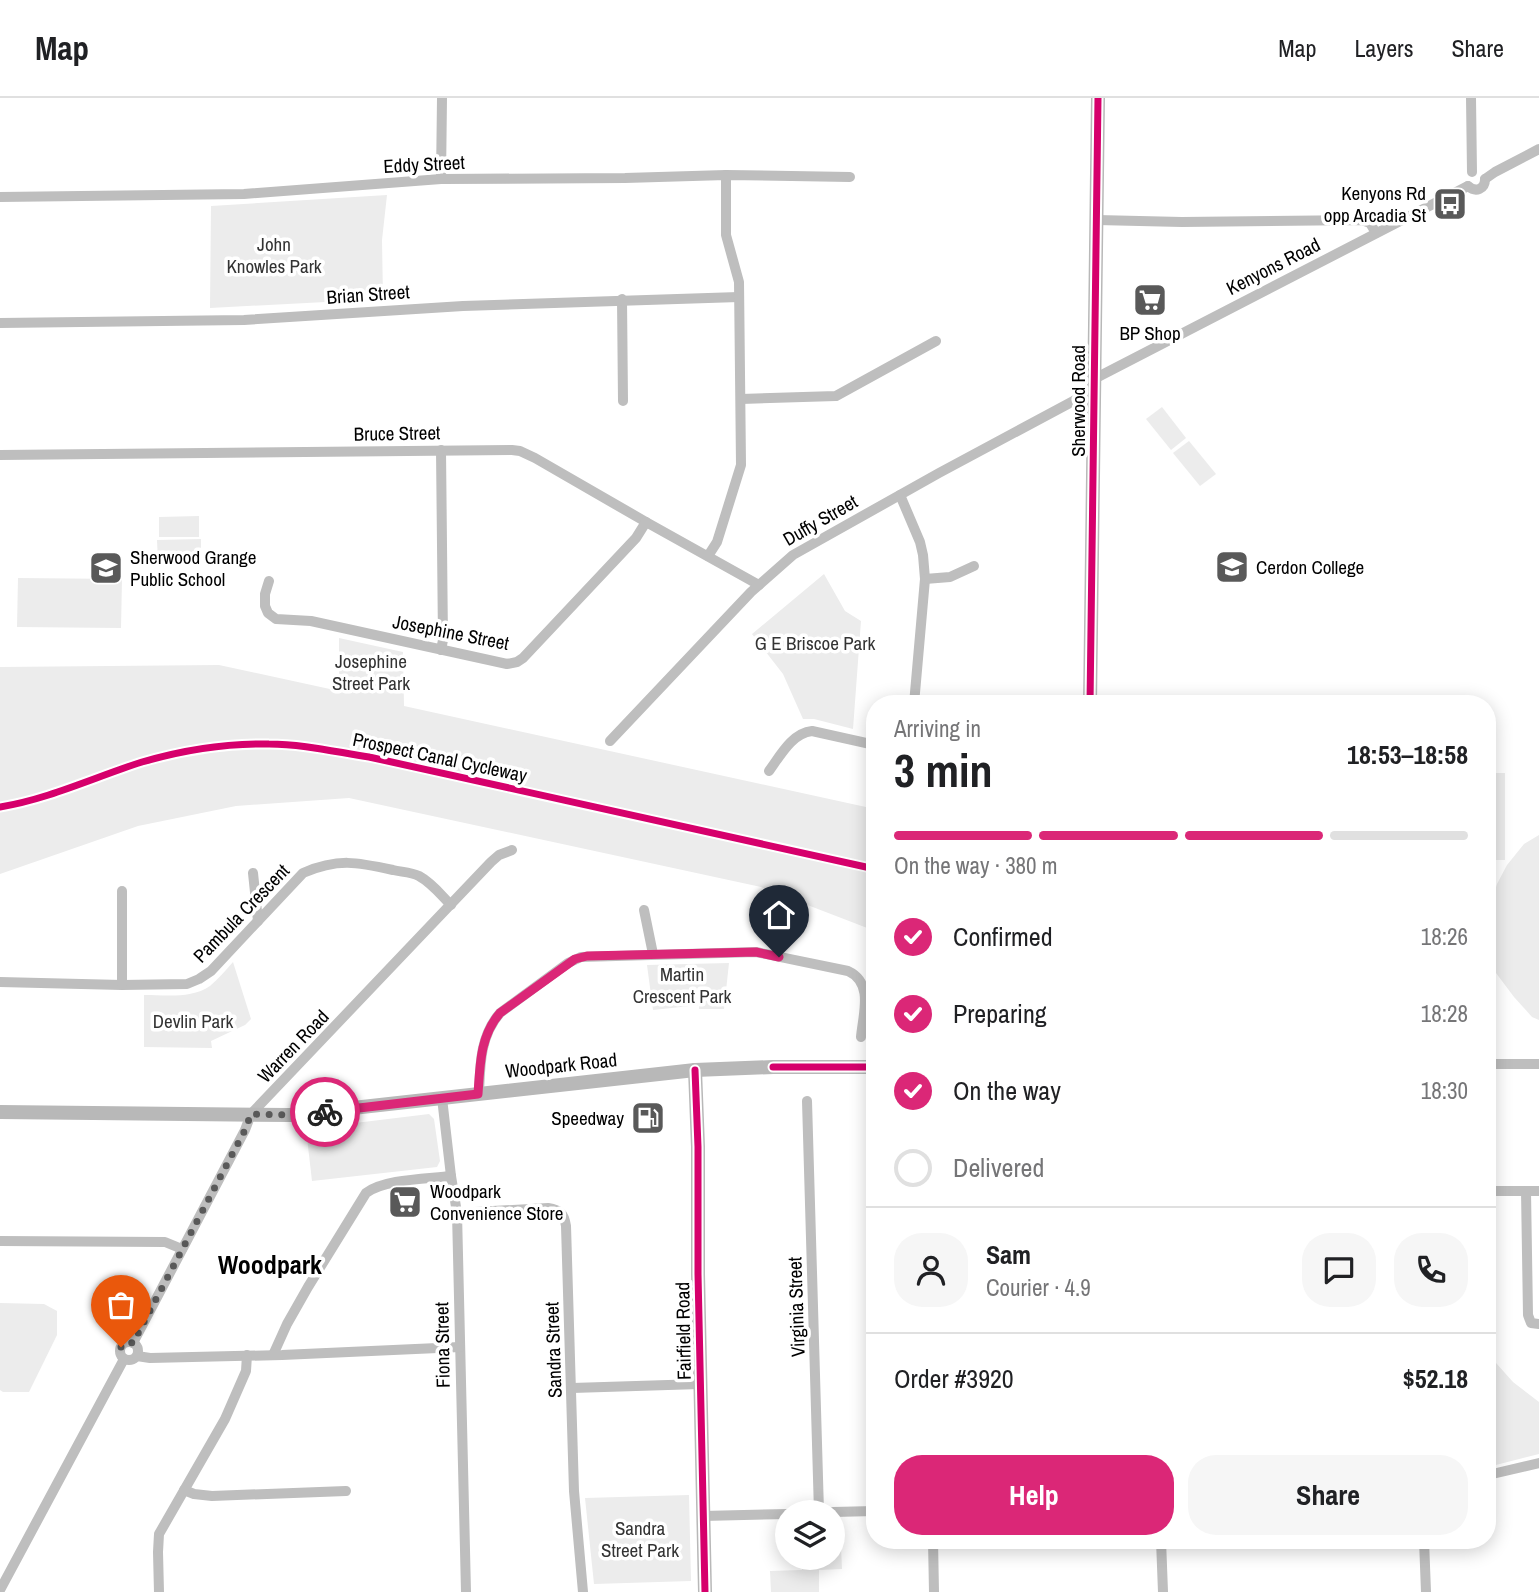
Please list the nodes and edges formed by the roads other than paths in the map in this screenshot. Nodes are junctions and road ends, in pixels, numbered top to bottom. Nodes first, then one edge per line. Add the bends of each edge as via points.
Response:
1 (442, 98) edge
2 (1098, 98) edge
3 (1471, 98) edge
4 (1539, 149) edge
5 (1472, 172) junction
6 (726, 175) junction
7 (850, 177) dead end
8 (441, 179) junction
9 (1485, 179) junction
10 (1468, 186) junction
11 (0, 197) edge
12 (1097, 220) junction
13 (1376, 233) junction
14 (739, 297) junction
15 (622, 299) junction
16 (0, 323) edge
17 (936, 341) dead end
18 (1094, 384) junction
19 (741, 399) junction
20 (623, 401) dead end
21 (441, 450) junction
22 (0, 455) edge
23 (900, 495) junction
24 (646, 522) junction
25 (708, 556) junction
26 (974, 566) dead end
27 (925, 579) junction
28 (269, 580) dead end
29 (759, 585) junction
30 (441, 650) junction
31 (915, 695) edge
32 (1090, 695) edge
33 (610, 741) dead end
34 (866, 743) edge
35 (769, 771) dead end
36 (512, 850) dead end
37 (253, 873) dead end
38 (122, 891) dead end
39 (451, 905) junction
40 (644, 909) dead end
41 (258, 921) junction
42 (653, 954) junction
43 (0, 982) edge
44 (122, 985) junction
45 (860, 1037) dead end
46 (1496, 1064) edge
47 (1539, 1064) edge
48 (866, 1068) edge
49 (695, 1070) junction
50 (478, 1094) junction
51 (442, 1098) junction
52 (807, 1101) dead end
53 (0, 1112) edge
54 (251, 1114) junction
55 (451, 1176) junction
56 (1496, 1191) edge
57 (1526, 1191) junction
58 (1539, 1191) edge
59 (457, 1213) junction
60 (0, 1241) edge
61 (182, 1249) junction
62 (1539, 1324) edge
63 (133, 1343) junction
64 (460, 1347) junction
65 (247, 1355) junction
66 (273, 1355) junction
67 (137, 1356) junction
68 (124, 1359) junction
69 (700, 1384) junction
70 (572, 1388) junction
71 (1539, 1462) edge
72 (1496, 1473) edge
73 (184, 1490) junction
74 (346, 1491) dead end
75 (819, 1500) edge
76 (866, 1511) edge
77 (845, 1512) edge
78 (775, 1514) edge
79 (703, 1516) junction
80 (933, 1549) edge
81 (1161, 1549) edge
82 (1424, 1549) edge
83 (0, 1590) edge
84 (159, 1592) edge
85 (466, 1592) edge
86 (583, 1592) edge
87 (705, 1592) edge
88 (934, 1592) edge
89 (1163, 1592) edge
90 (1426, 1592) edge

1 - 8 street
2 - 12 main road, Sherwood Road
3 - 5 street
4 - 9 street
5 - 9 street via 1480,172
5 - 10 street
6 - 7 street, Eddy Street
6 - 8 street, Eddy Street
6 - 14 street via 726,235 739,277
8 - 11 street, Eddy Street via 244,194
9 - 10 street via 1479,189
10 - 13 street, Kenyons Road
12 - 13 street via 1363,220
12 - 18 main road, Sherwood Road
13 - 18 street, Kenyons Road
14 - 15 street, Brian Street
14 - 19 street
15 - 16 street, Brian Street via 244,320
15 - 20 street
17 - 19 street via 836,396
18 - 23 street, Duffy Street
18 - 32 main road, Sherwood Road
19 - 25 street via 740,465 717,542
21 - 22 street, Bruce Street
21 - 24 street, Bruce Street via 527,454
21 - 30 street
23 - 27 street via 920,542
23 - 29 street, Duffy Street via 798,551
24 - 25 street, Bruce Street
24 - 30 street, Josephine Street via 520,660 502,663
25 - 29 street, Bruce Street
26 - 27 street via 950,577
27 - 31 street
28 - 30 street, Josephine Street via 265,606 276,619 306,621
29 - 33 street, Duffy Street
34 - 35 street via 806,732 797,736
36 - 39 street, Warren Road via 495,858
37 - 41 street
38 - 44 street
39 - 41 street, Pambula Crescent via 416,875 342,863 303,873
39 - 54 street, Warren Road
40 - 42 street
41 - 44 street, Pambula Crescent via 200,979 187,984
42 - 45 street via 756,952 848,971 859,978 865,992
42 - 50 street via 575,959 500,1013 485,1038
43 - 44 street, Pambula Crescent
46 - 47 street
48 - 49 main road, Woodpark Road
49 - 50 main road, Woodpark Road
49 - 69 main road, Fairfield Road
50 - 51 main road, Woodpark Road
51 - 54 main road, Woodpark Road via 303,1114
51 - 55 street, Fiona Street
52 - 75 street, Virginia Street
53 - 54 main road, Woodpark Road
54 - 61 street, Warren Road
55 - 59 street, Fiona Street
55 - 66 street via 389,1183 366,1193 308,1287
56 - 57 street
57 - 58 street
57 - 62 street via 1528,1315 1531,1323
59 - 64 street, Fiona Street
59 - 70 street, Sandra Street via 548,1208 562,1212
60 - 61 street via 165,1242
61 - 63 street, Warren Road
63 - 67 street
63 - 68 street via 121,1347
64 - 66 street
64 - 85 street, Fiona Street
65 - 66 street
65 - 67 street
65 - 73 street via 246,1371 225,1419
67 - 68 street
68 - 83 street
69 - 70 street
69 - 79 main road, Fairfield Road
70 - 86 street, Sandra Street via 574,1491
71 - 72 street
73 - 74 street via 212,1496
73 - 84 street via 159,1534
76 - 77 street
78 - 79 street
79 - 87 main road, Fairfield Road
80 - 88 street
81 - 89 street
82 - 90 street

